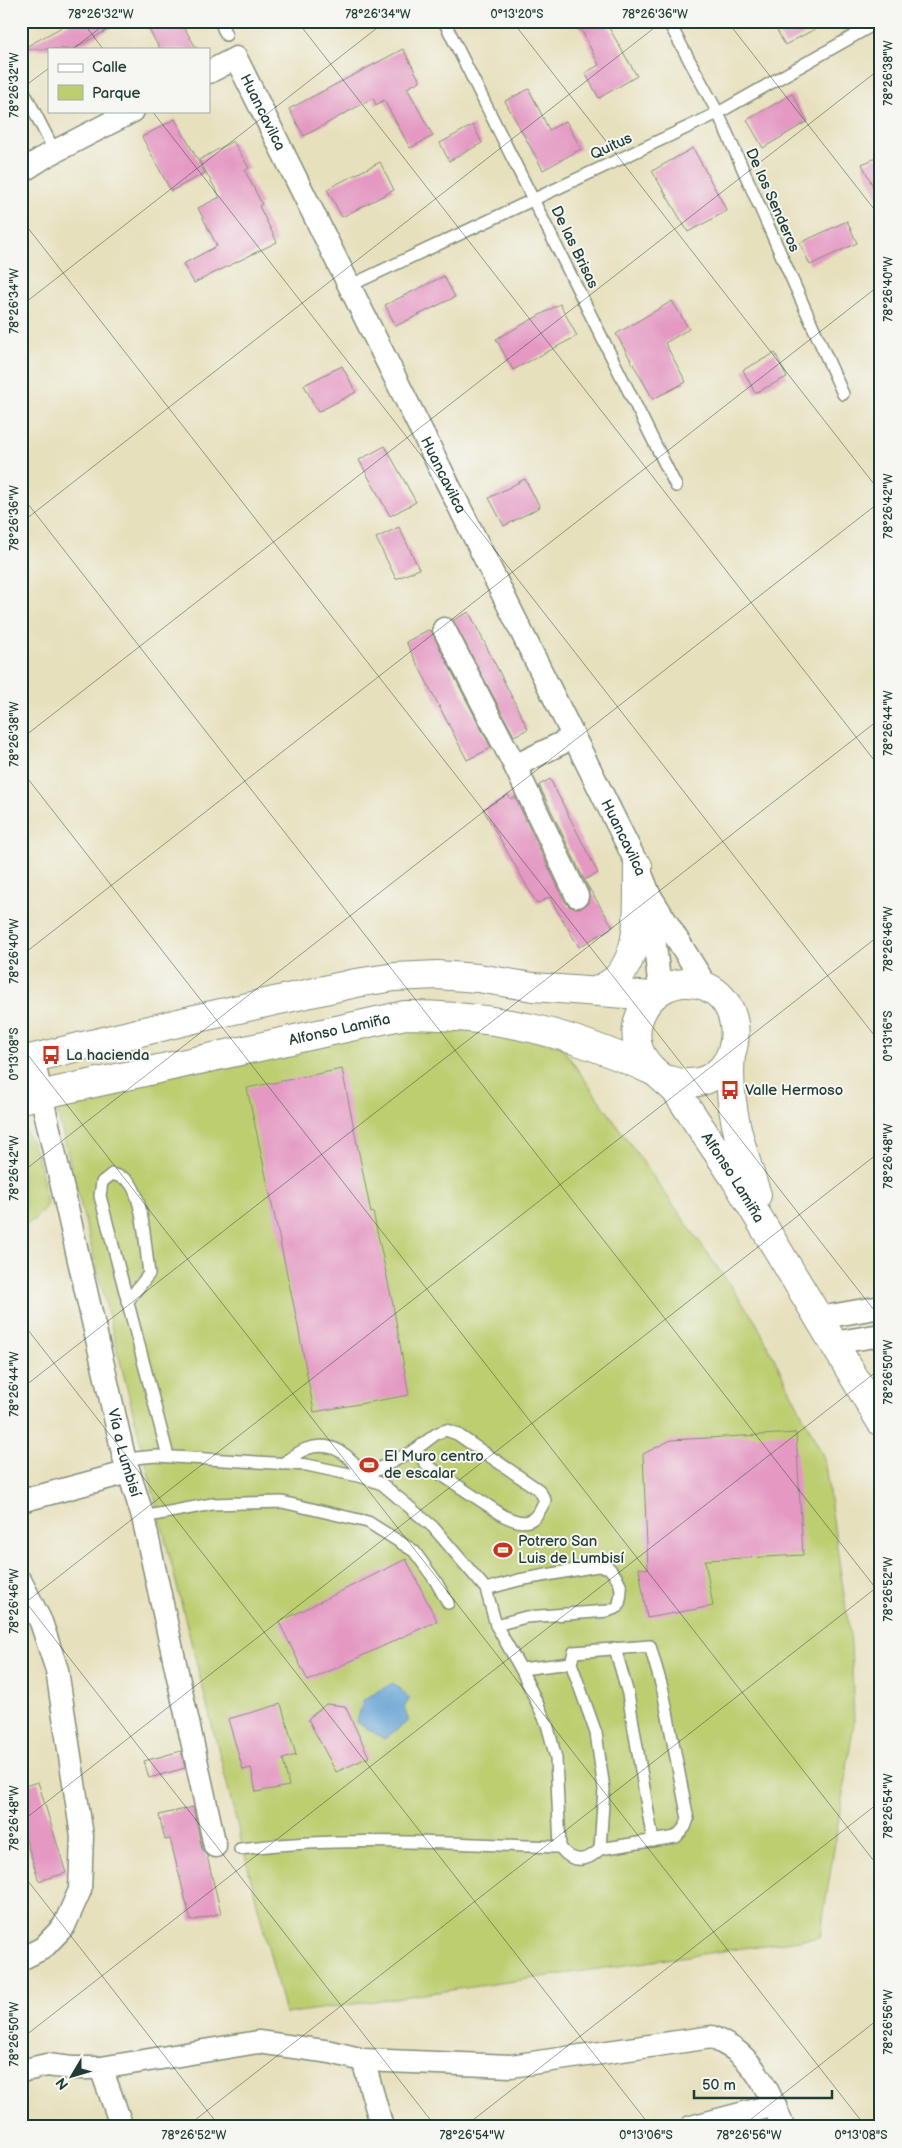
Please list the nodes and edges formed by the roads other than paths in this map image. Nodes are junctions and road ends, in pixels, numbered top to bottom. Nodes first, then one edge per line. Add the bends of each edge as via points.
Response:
1 (220, 21) edge
2 (444, 21) edge
3 (668, 21) edge
4 (878, 25) edge
5 (226, 35) dead end
6 (210, 71) edge
7 (21, 86) edge
8 (131, 112) edge
9 (718, 112) junction
10 (55, 152) junction
11 (21, 172) edge
12 (534, 198) junction
13 (349, 286) junction
14 (843, 394) dead end
15 (676, 486) dead end
16 (444, 629) dead end
17 (574, 737) junction
18 (515, 766) junction
19 (638, 866) junction
20 (649, 894) junction
21 (577, 896) dead end
22 (708, 989) junction
23 (596, 991) junction
24 (656, 994) junction
25 (731, 1055) junction
26 (27, 1060) edge
27 (660, 1076) junction
28 (32, 1097) edge
29 (796, 1280) junction
30 (128, 1302) junction
31 (881, 1307) edge
32 (819, 1318) junction
33 (881, 1335) edge
34 (833, 1343) junction
35 (881, 1422) edge
36 (415, 1450) junction
37 (168, 1456) junction
38 (282, 1464) junction
39 (127, 1466) junction
40 (363, 1477) junction
41 (23, 1500) edge
42 (143, 1517) junction
43 (21, 1582) edge
44 (486, 1589) junction
45 (448, 1603) dead end
46 (496, 1625) junction
47 (615, 1648) junction
48 (571, 1663) junction
49 (521, 1670) junction
50 (653, 1841) junction
51 (215, 1846) dead end
52 (560, 1847) junction
53 (240, 1848) dead end
54 (600, 1849) junction
55 (21, 1959) edge
56 (363, 2060) junction
57 (101, 2068) junction
58 (21, 2071) edge
59 (775, 2105) junction
60 (122, 2127) edge
61 (382, 2127) edge
62 (692, 2127) edge
63 (783, 2127) edge

1 - 5 lane
2 - 12 lane, De las Brisas
3 - 9 lane, De los Senderos
4 - 9 lane, Quitus
6 - 13 street, Huancavilca via 236,58
7 - 10 lane
8 - 10 street
9 - 12 lane, Quitus
9 - 14 lane, De los Senderos
10 - 11 street
12 - 13 lane, Quitus
12 - 15 lane, De las Brisas
13 - 17 street, Huancavilca
16 - 18 street
17 - 18 street
17 - 19 street, Huancavilca
18 - 21 street
19 - 20 street, Huancavilca
19 - 23 street via 636,934 626,964 616,979
20 - 22 street, Huancavilca
20 - 24 street, Huancavilca via 654,920
22 - 24 street via 684,983
22 - 25 street via 724,1000 733,1018 736,1036
23 - 24 street
23 - 26 street via 436,975 395,977 244,1008
24 - 27 street via 640,1014 636,1035 641,1055
25 - 27 street via 720,1071 703,1080 684,1084
25 - 29 street, Alfonso Lamiña via 730,1090 744,1156 760,1204
26 - 28 street, Vía a Lumbisí
27 - 28 street, Alfonso Lamiña via 617,1055 534,1028 456,1015 405,1015
27 - 29 street, Alfonso Lamiña via 734,1177
28 - 39 street, Vía a Lumbisí
29 - 32 street, Alfonso Lamiña
30 - 30 lane via 100,1196 102,1182 112,1174 127,1180 134,1189 149,1274
30 - 37 lane
31 - 32 street
32 - 34 street, Alfonso Lamiña
33 - 34 street
34 - 35 street, Alfonso Lamiña
36 - 36 lane via 446,1430 457,1434 539,1490 545,1500 533,1520 516,1522 428,1466
36 - 40 lane
37 - 38 lane
37 - 39 lane
38 - 40 lane
38 - 40 lane via 306,1449 328,1446 356,1463
39 - 41 street
39 - 42 street, Vía a Lumbisí
40 - 44 lane via 382,1484 433,1527
42 - 45 lane via 212,1504 282,1502 368,1522 414,1551
42 - 51 street, Vía a Lumbisí
43 - 55 street via 41,1622 57,1670 82,1836 80,1890 64,1926 43,1948
44 - 46 lane
44 - 46 lane via 597,1566 608,1567 618,1579 622,1594 618,1607 526,1617
46 - 49 lane
47 - 48 lane via 574,1652
47 - 50 lane via 628,1694
47 - 50 lane via 650,1646 663,1691 688,1819 676,1837
48 - 49 lane
48 - 54 lane via 596,1733 604,1789
49 - 52 lane via 546,1724 556,1758
50 - 54 lane
52 - 53 lane via 290,1842
52 - 54 lane via 565,1854 581,1861
56 - 57 street via 258,2042
56 - 59 street via 511,2066 712,2037 738,2053 750,2065
56 - 61 street
57 - 58 street via 46,2065
57 - 60 street
59 - 62 street
59 - 63 street

